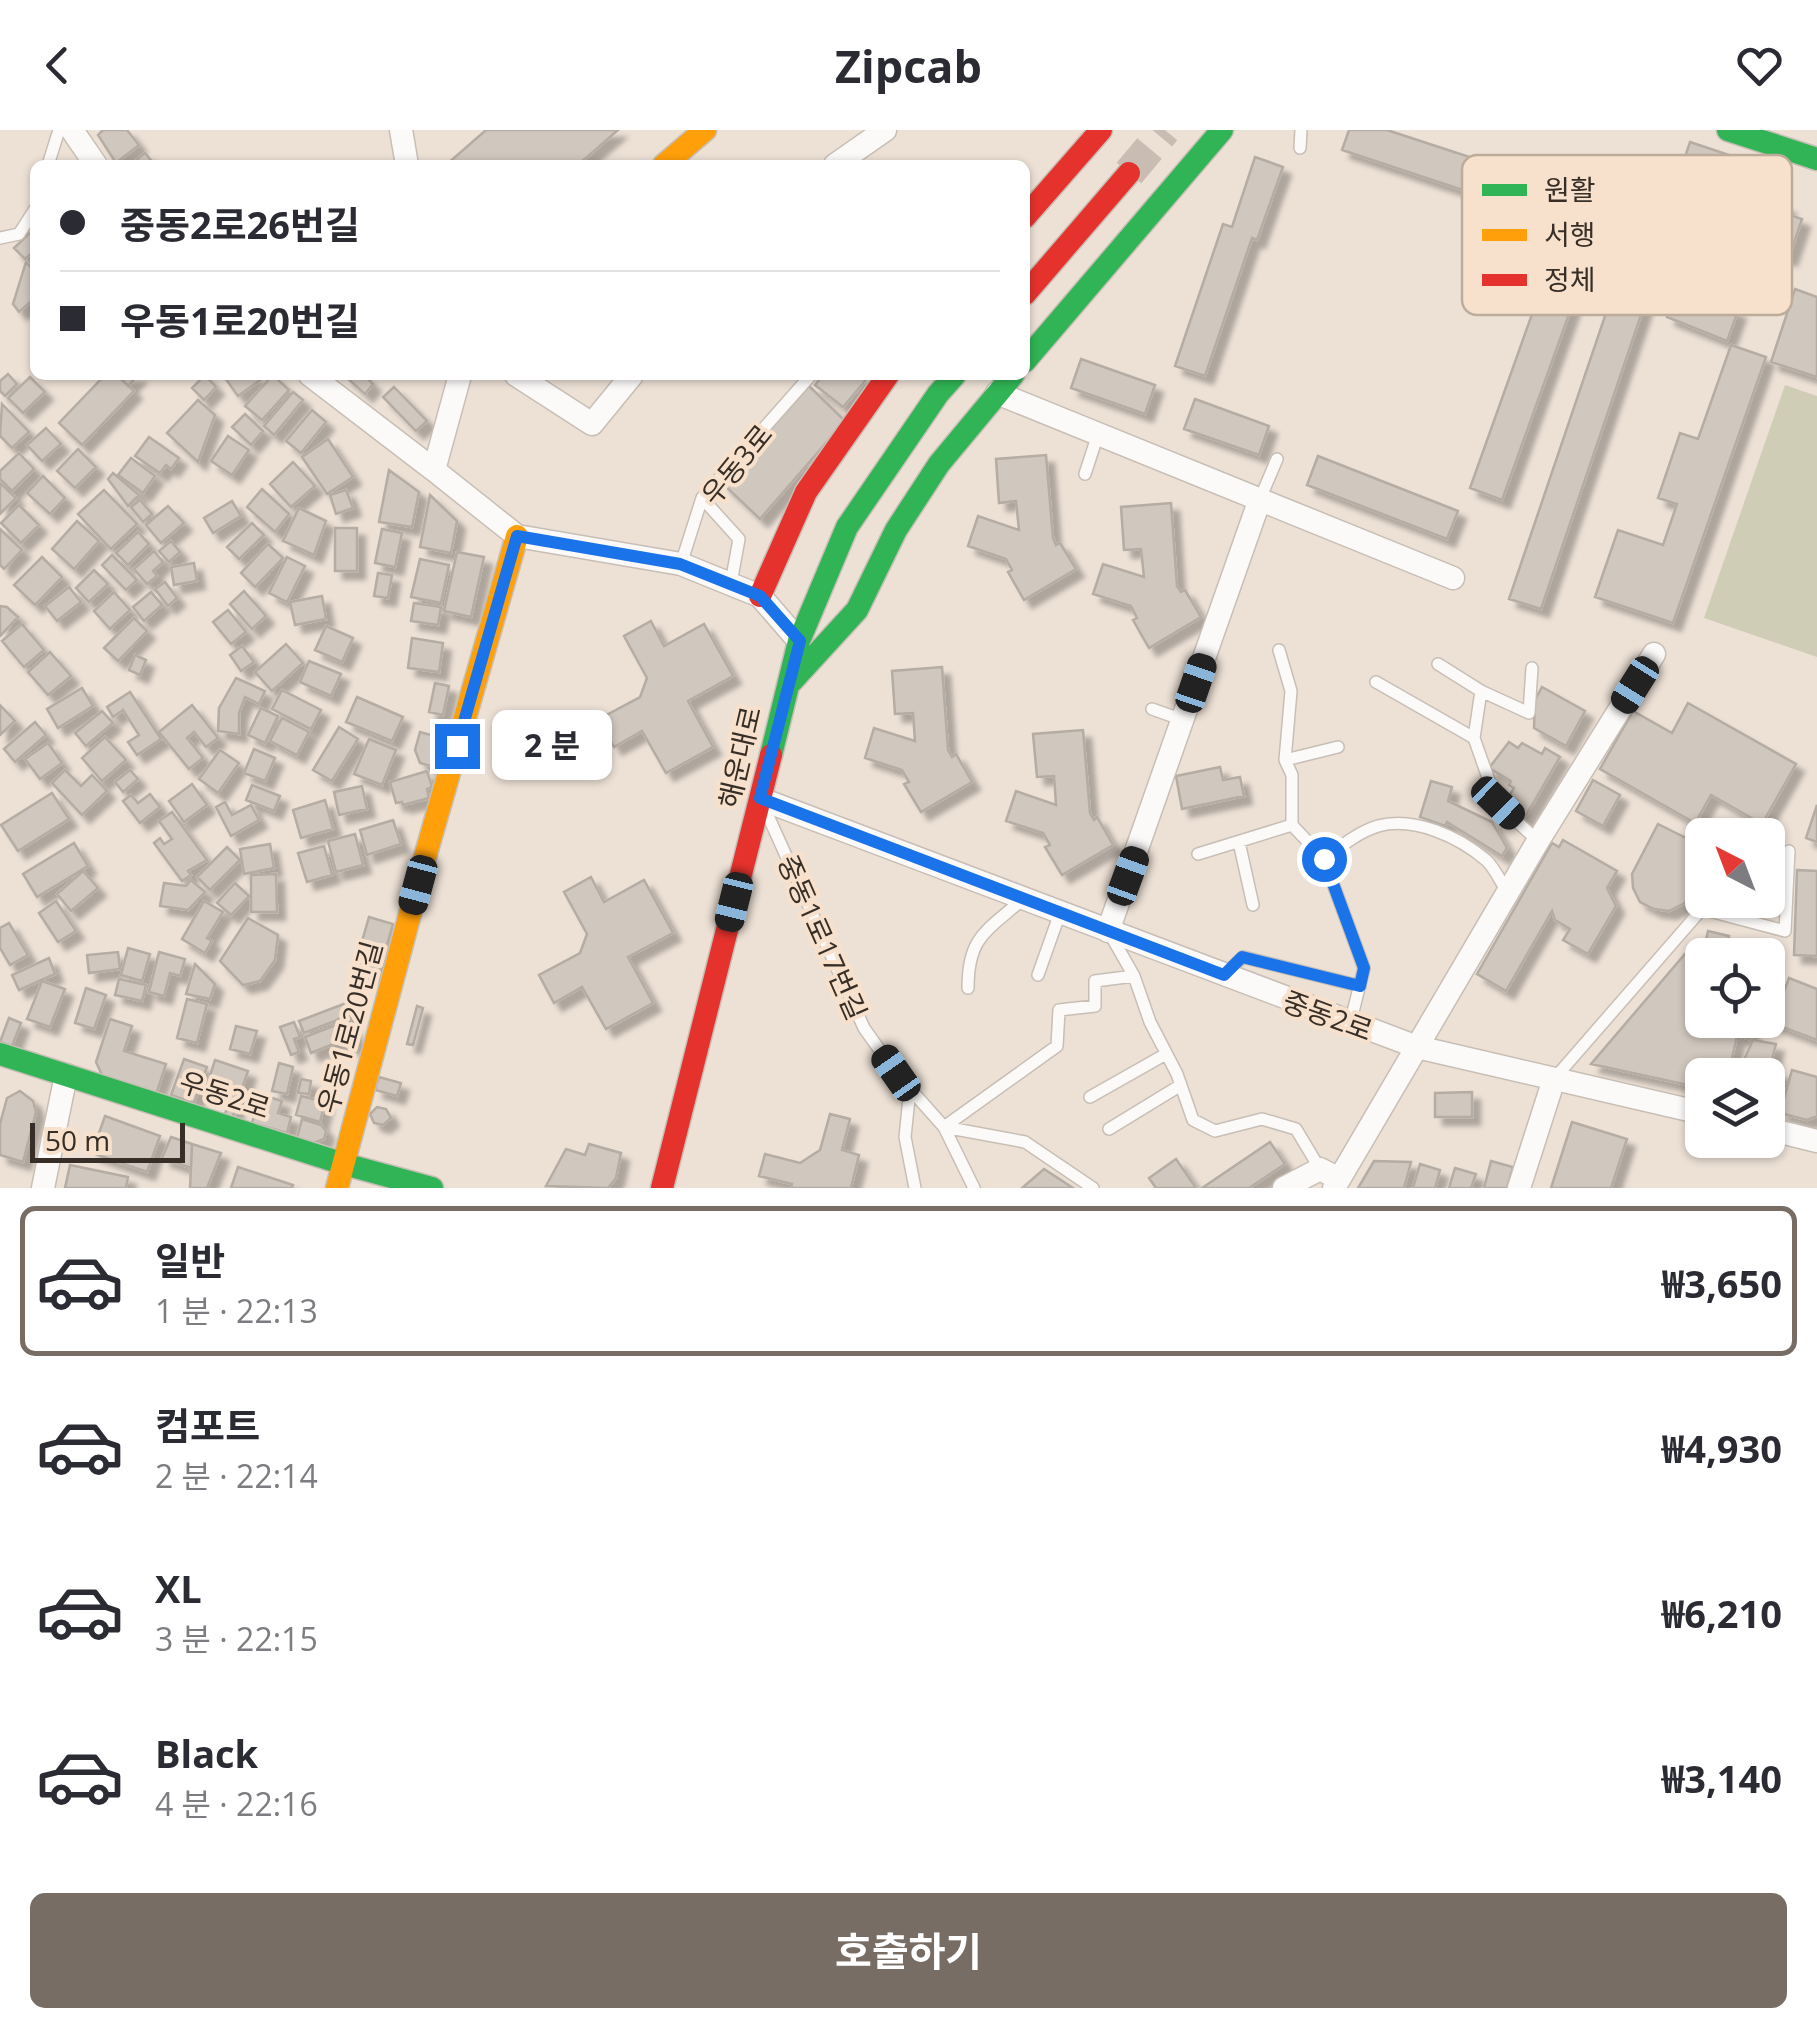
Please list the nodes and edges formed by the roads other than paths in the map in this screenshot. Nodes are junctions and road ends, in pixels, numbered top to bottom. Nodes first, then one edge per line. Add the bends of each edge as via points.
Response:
1 (59, 130) edge
2 (72, 130) edge
3 (402, 130) edge
4 (706, 130) edge
5 (885, 130) edge
6 (1101, 130) edge
7 (1222, 130) edge
8 (1301, 130) edge
9 (1728, 130) edge
10 (1300, 148) dead end
11 (1817, 158) edge
12 (50, 160) edge
13 (93, 160) edge
14 (407, 160) edge
15 (670, 160) edge
16 (842, 160) edge
17 (1129, 174) tunnel mouth
18 (1030, 211) edge
19 (30, 217) edge
20 (0, 238) edge
21 (1030, 288) edge
22 (1030, 355) edge
23 (317, 380) edge
24 (459, 380) edge
25 (524, 380) edge
26 (628, 380) edge
27 (807, 380) edge
28 (884, 380) edge
29 (950, 380) edge
30 (1009, 380) edge
31 (997, 394) junction
32 (1098, 434) junction
33 (1278, 459) dead end
34 (434, 470) junction
35 (1085, 474) dead end
36 (702, 498) junction
37 (1260, 499) junction
38 (517, 536) junction
39 (680, 564) junction
40 (1452, 578) dead end
41 (731, 584) junction
42 (760, 596) junction
43 (800, 641) junction
44 (1279, 650) dead end
45 (1654, 654) dead end
46 (1438, 664) dead end
47 (1532, 668) dead end
48 (1376, 682) dead end
49 (786, 688) junction
50 (1482, 691) junction
51 (1152, 708) dead end
52 (1183, 720) junction
53 (1474, 738) junction
54 (1338, 747) dead end
55 (1286, 760) junction
56 (760, 798) junction
57 (1292, 825) junction
58 (1538, 841) junction
59 (1239, 842) junction
60 (1789, 851) dead end
61 (1198, 854) dead end
62 (1324, 859) junction
63 (1508, 893) junction
64 (1023, 899) junction
65 (1253, 905) dead end
66 (1060, 913) junction
67 (1108, 931) junction
68 (1038, 974) dead end
69 (1224, 975) junction
70 (1134, 976) junction
71 (1360, 986) junction
72 (968, 988) dead end
73 (1350, 1024) junction
74 (1417, 1047) junction
75 (0, 1054) edge
76 (1166, 1054) junction
77 (66, 1075) junction
78 (1554, 1079) junction
79 (1181, 1086) junction
80 (910, 1089) junction
81 (1090, 1096) dead end
82 (1685, 1109) edge
83 (944, 1127) junction
84 (1108, 1129) dead end
85 (1785, 1133) edge
86 (1817, 1140) edge
87 (344, 1164) junction
88 (1331, 1178) edge
89 (42, 1188) edge
90 (337, 1188) edge
91 (432, 1188) edge
92 (662, 1188) edge
93 (914, 1188) edge
94 (974, 1188) edge
95 (1093, 1188) edge
96 (1284, 1188) edge
97 (1519, 1188) edge

1 - 12 lane
2 - 13 street
3 - 14 street
4 - 15 street
5 - 16 street
6 - 18 street
7 - 22 street
8 - 10 lane
9 - 11 street
17 - 21 street
19 - 20 lane via 19,234
23 - 34 street
24 - 34 street
25 - 26 street via 592,424
27 - 36 lane, 우동3로
28 - 42 street via 806,492
29 - 43 street, 해운대로 via 847,527
30 - 31 street
31 - 32 street
31 - 49 street via 896,530 857,610
32 - 35 lane
32 - 37 street
33 - 37 lane
34 - 38 street
36 - 39 lane, 우동3로
36 - 41 lane via 739,539
37 - 40 street
37 - 52 street
38 - 39 street
38 - 87 street, 우동1로20번길
39 - 41 street
41 - 42 street
42 - 43 street
43 - 49 street, 해운대로
44 - 55 lane via 1291,691
45 - 58 street
46 - 50 lane
47 - 50 lane via 1528,713
48 - 53 lane
49 - 56 street, 해운대로
50 - 53 lane
51 - 52 lane
52 - 67 street
53 - 58 lane via 1498,803
54 - 55 lane
55 - 57 lane
56 - 64 street, 중동2로
56 - 80 lane, 중동1로17번길 via 864,1028
56 - 92 street, 해운대로
57 - 59 lane
57 - 62 lane
58 - 63 street
59 - 61 lane
59 - 65 lane
60 - 78 lane via 1785,932 1702,909
62 - 63 lane via 1378,826 1402,824 1444,832 1489,862
62 - 71 lane via 1364,968
63 - 74 street
64 - 66 street, 중동2로
64 - 72 lane via 978,937
66 - 67 street, 중동2로
66 - 68 lane
67 - 69 street, 중동2로
67 - 70 lane
69 - 71 lane via 1242,957
69 - 73 street, 중동2로
70 - 76 lane
70 - 83 lane via 1095,981 1094,1006 1060,1010 1057,1046
71 - 73 lane
73 - 74 street, 중동2로
74 - 78 street, 중동2로
74 - 88 street
75 - 77 street, 우동2로
76 - 79 lane
76 - 81 lane
77 - 87 street, 우동2로
77 - 89 street
78 - 82 street, 중동2로
78 - 97 street
79 - 84 lane
79 - 88 lane via 1193,1120 1215,1131 1262,1118 1296,1129
80 - 83 lane, 중동1로17번길
80 - 93 lane via 905,1137
83 - 94 lane, 중동1로17번길
83 - 95 lane via 1025,1142
85 - 86 street
87 - 90 street, 우동1로20번길
87 - 91 street, 우동2로
88 - 96 street

